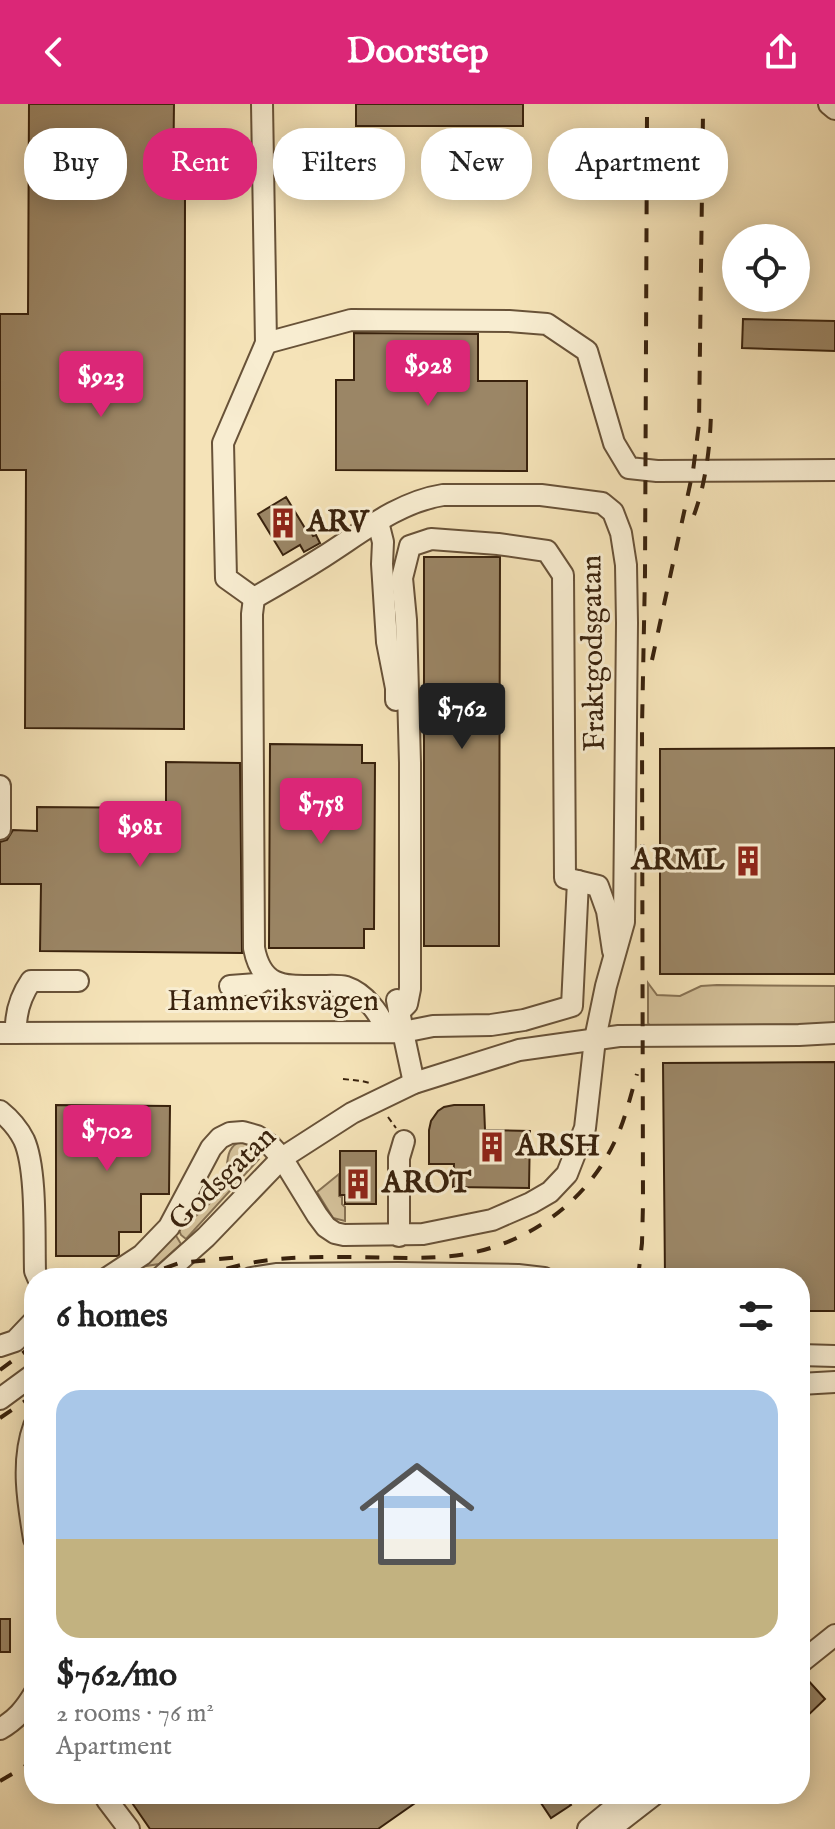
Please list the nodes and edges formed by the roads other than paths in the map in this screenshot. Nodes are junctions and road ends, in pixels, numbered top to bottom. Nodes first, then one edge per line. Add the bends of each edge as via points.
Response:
1 (262, 104) edge
2 (829, 104) edge
3 (835, 109) edge
4 (266, 343) junction
5 (835, 470) edge
6 (378, 522) junction
7 (254, 598) junction
8 (0, 786) edge
9 (0, 829) edge
10 (578, 881) junction
11 (614, 959) junction
12 (267, 978) junction
13 (78, 981) dead end
14 (230, 986) dead end
15 (396, 1025) junction
16 (8, 1033) edge
17 (835, 1033) edge
18 (595, 1039) junction
19 (414, 1083) junction
20 (0, 1111) edge
21 (404, 1141) road end
22 (282, 1158) junction
23 (399, 1236) junction
24 (35, 1268) edge
25 (122, 1268) edge
26 (171, 1268) edge
27 (24, 1332) edge
28 (0, 1346) edge
29 (810, 1355) edge
30 (835, 1356) edge
31 (24, 1381) edge
32 (835, 1382) edge
33 (810, 1383) edge
34 (0, 1399) edge
35 (835, 1635) edge
36 (810, 1655) edge
37 (24, 1710) edge
38 (0, 1729) edge
39 (110, 1804) edge
40 (619, 1804) edge
41 (642, 1804) edge
42 (129, 1829) edge
43 (588, 1829) edge
44 (610, 1829) edge

1 - 4 street
2 - 3 street
4 - 5 street via 351,320 547,324 587,351 614,443 629,468
4 - 7 street via 223,443 226,578
6 - 7 street, Fraktgodsgatan
6 - 11 street, Fraktgodsgatan via 418,500 443,495 541,495 602,503 613,512 626,565 627,623 624,922
6 - 15 street via 396,688
7 - 12 street via 254,948
8 - 9 street
10 - 11 street via 598,886
10 - 15 street via 572,1006 491,1025
10 - 15 street via 565,878 563,575 547,551 431,539 410,546 402,578 410,763 410,989
11 - 18 street, Fraktgodsgatan
12 - 14 street
12 - 15 street via 287,986 349,988 383,1020
13 - 16 street via 31,981
15 - 16 street, Hamneviksvägen
15 - 19 street, Hamneviksvägen
17 - 18 street
18 - 19 street via 519,1050
18 - 23 street, Fraktgodsgatan via 585,1128 567,1174 550,1192 492,1220
19 - 22 street, Godsgatan
20 - 24 street via 24,1140 30,1162
21 - 23 street via 399,1158
22 - 23 street, Fraktgodsgatan via 326,1227 344,1235
22 - 25 street via 257,1136 243,1132 220,1138 169,1227
22 - 26 street, Godsgatan
27 - 28 street
29 - 30 street
31 - 34 street
32 - 33 street
35 - 36 street
37 - 38 street
39 - 42 street
40 - 43 street
41 - 44 street

